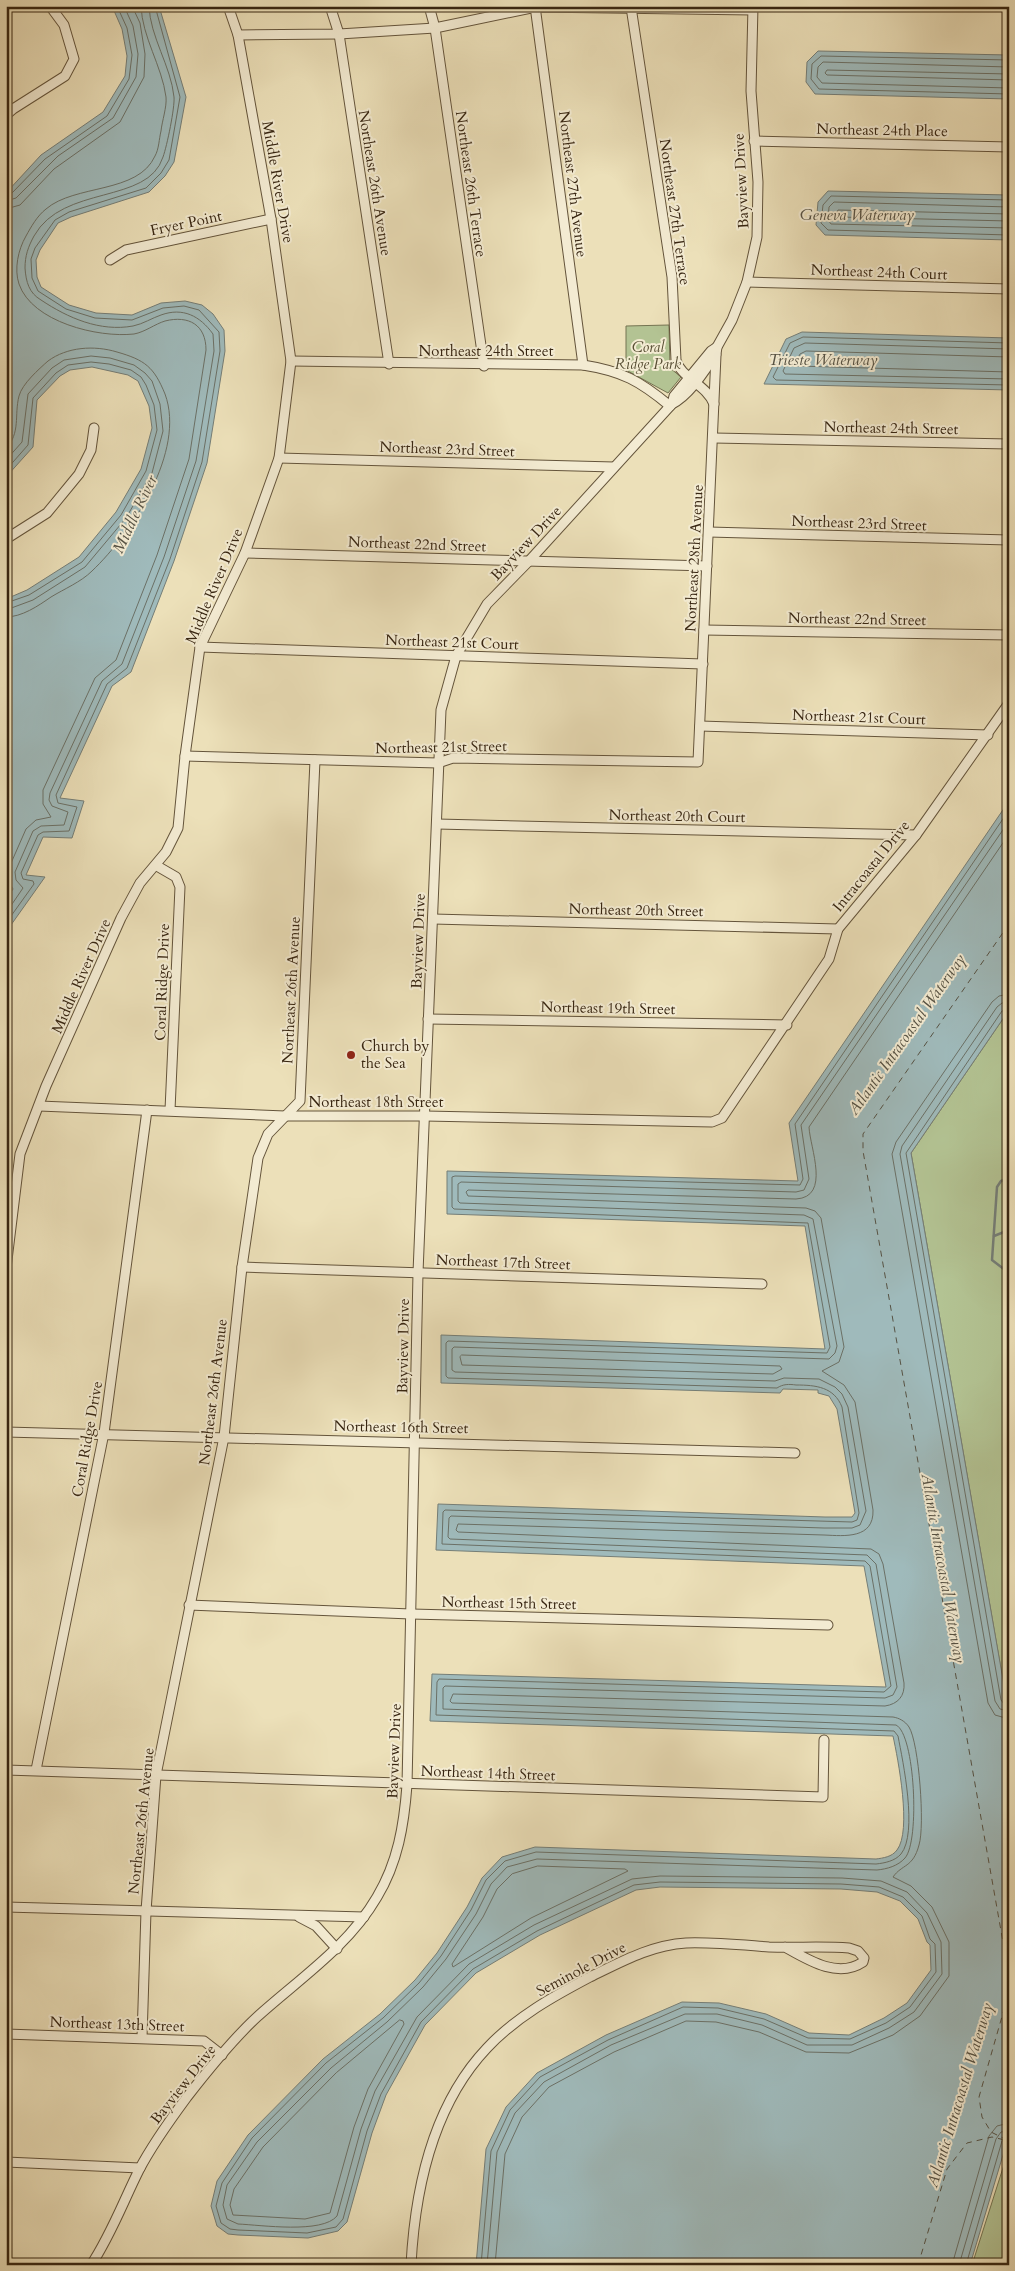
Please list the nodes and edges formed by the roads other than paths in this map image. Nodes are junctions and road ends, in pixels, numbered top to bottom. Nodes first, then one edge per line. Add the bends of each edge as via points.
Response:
1 (50, 6) edge
2 (228, 6) edge
3 (330, 6) edge
4 (429, 6) edge
5 (536, 7) edge
6 (631, 7) edge
7 (753, 8) edge
8 (435, 28) junction
9 (339, 34) junction
10 (238, 35) junction
11 (6, 116) edge
12 (754, 141) junction
13 (1009, 147) edge
14 (271, 219) junction
15 (110, 260) dead end
16 (748, 282) junction
17 (1009, 290) edge
18 (716, 351) junction
19 (290, 361) junction
20 (389, 364) junction
21 (583, 365) junction
22 (484, 366) junction
23 (693, 379) junction
24 (671, 405) junction
25 (715, 406) junction
26 (94, 428) dead end
27 (714, 438) junction
28 (1009, 444) edge
29 (279, 458) junction
30 (614, 467) junction
31 (709, 532) junction
32 (6, 539) edge
33 (1009, 540) edge
34 (245, 553) junction
35 (529, 561) junction
36 (708, 566) junction
37 (704, 630) junction
38 (1009, 635) edge
39 (200, 647) junction
40 (456, 656) junction
41 (703, 664) junction
42 (1009, 703) edge
43 (700, 726) junction
44 (988, 735) junction
45 (185, 756) junction
46 (315, 760) junction
47 (698, 762) joint
48 (438, 763) junction
49 (437, 824) junction
50 (916, 835) junction
51 (157, 866) junction
52 (433, 918) junction
53 (838, 929) junction
54 (428, 1019) junction
55 (787, 1025) junction
56 (40, 1106) junction
57 (148, 1110) junction
58 (170, 1110) junction
59 (284, 1116) junction
60 (425, 1116) junction
61 (712, 1122) joint
62 (242, 1267) junction
63 (6, 1268) edge
64 (418, 1273) junction
65 (762, 1284) dead end
66 (6, 1432) edge
67 (104, 1433) junction
68 (224, 1437) junction
69 (414, 1441) junction
70 (795, 1453) dead end
71 (189, 1605) junction
72 (411, 1614) junction
73 (828, 1624) dead end
74 (824, 1740) dead end
75 (6, 1770) edge
76 (36, 1770) junction
77 (156, 1775) junction
78 (407, 1785) junction
79 (6, 1907) edge
80 (146, 1911) junction
81 (299, 1916) junction
82 (364, 1917) junction
83 (785, 1947) junction
84 (337, 1949) junction
85 (6, 2034) edge
86 (142, 2038) junction
87 (222, 2056) junction
88 (6, 2162) edge
89 (140, 2168) junction
90 (91, 2265) edge
91 (411, 2265) edge

1 - 11 street via 64,25 74,59 65,76 13,108
2 - 10 street, Middle River Drive
3 - 9 street, Northeast 26th Avenue
4 - 8 street, Northeast 26th Terrace
5 - 6 street
5 - 8 street
5 - 21 street, Northeast 27th Avenue
6 - 7 street
6 - 23 street, Northeast 27th Terrace via 672,277 676,360 679,368
7 - 12 street, Bayview Drive via 751,91
8 - 9 street
8 - 22 street, Northeast 26th Terrace
9 - 10 street
9 - 20 street, Northeast 26th Avenue
10 - 14 street, Middle River Drive
12 - 13 street, Northeast 24th Place
12 - 16 street, Bayview Drive via 759,225
14 - 15 street, Fryer Point via 126,250
14 - 19 street, Middle River Drive
16 - 17 street, Northeast 24th Court
16 - 18 street, Bayview Drive
18 - 23 street, Bayview Drive via 710,351
18 - 25 street, Northeast 28th Avenue
19 - 20 street, Northeast 24th Street
19 - 29 street, Middle River Drive
20 - 22 street, Northeast 24th Street
21 - 22 street, Northeast 24th Street
21 - 24 street, Northeast 24th Street via 622,373
23 - 24 street, Bayview Drive via 674,396
23 - 25 street, Northeast 27th Terrace via 708,393
24 - 30 street, Bayview Drive
25 - 27 street, Northeast 28th Avenue
26 - 32 street via 91,450 79,474 47,513
27 - 28 street, Northeast 24th Street
27 - 31 street, Northeast 28th Avenue
29 - 30 street, Northeast 23rd Street
29 - 34 street, Middle River Drive
30 - 35 street, Bayview Drive
31 - 33 street, Northeast 23rd Street
31 - 36 street, Northeast 28th Avenue
34 - 35 street, Northeast 22nd Street
34 - 39 street, Middle River Drive
35 - 36 street, Northeast 22nd Street
35 - 40 street, Bayview Drive via 487,604
36 - 37 street, Northeast 28th Avenue
37 - 38 street, Northeast 22nd Street
37 - 41 street, Northeast 28th Avenue
39 - 40 street, Northeast 21st Court
39 - 45 street, Middle River Drive
40 - 41 street, Northeast 21st Court
40 - 48 street, Bayview Drive via 441,710
41 - 43 street, Northeast 28th Avenue
42 - 44 street, Intracoastal Drive
43 - 44 street, Northeast 21st Court
43 - 47 street, Northeast 28th Avenue
44 - 50 street, Intracoastal Drive
45 - 46 street, Northeast 21st Street
45 - 51 street, Middle River Drive via 178,828
46 - 48 street, Northeast 21st Street
46 - 59 street, Northeast 26th Avenue via 300,1101
47 - 48 street, Northeast 21st Street via 453,758
48 - 49 street, Bayview Drive
49 - 50 street, Northeast 20th Court
49 - 52 street, Bayview Drive
50 - 53 street, Intracoastal Drive
51 - 56 street, Middle River Drive via 140,883 121,918
51 - 58 street, Coral Ridge Drive via 176,877 180,887
52 - 53 street, Northeast 20th Street
52 - 54 street, Bayview Drive
53 - 55 street, Intracoastal Drive via 829,959
54 - 55 street, Northeast 19th Street
54 - 60 street, Bayview Drive
55 - 61 street, Intracoastal Drive via 722,1118
56 - 57 street, Northeast 18th Street
56 - 63 street, Middle River Drive via 20,1154
57 - 58 street, Northeast 18th Street
57 - 67 street, Coral Ridge Drive
58 - 59 street, Northeast 18th Street
59 - 60 street, Northeast 18th Street
59 - 62 street, Northeast 26th Avenue via 268,1134 258,1158
60 - 61 street, Northeast 18th Street
60 - 64 street, Bayview Drive
62 - 64 street, Northeast 17th Street
62 - 68 street, Northeast 26th Avenue
64 - 65 street, Northeast 17th Street
64 - 69 street, Bayview Drive
66 - 67 street, Northeast 16th Street
67 - 68 street, Northeast 16th Street
67 - 76 street, Coral Ridge Drive
68 - 69 street, Northeast 16th Street
68 - 71 street, Northeast 26th Avenue
69 - 70 street, Northeast 16th Street
69 - 72 street, Bayview Drive
71 - 72 street, Northeast 15th Street
71 - 77 street, Northeast 26th Avenue
72 - 73 street, Northeast 15th Street
72 - 78 street, Bayview Drive
74 - 78 street, Northeast 14th Street via 823,1797
75 - 76 street, Northeast 14th Street
76 - 77 street, Northeast 14th Street
77 - 78 street, Northeast 14th Street
77 - 80 street, Northeast 26th Avenue
78 - 82 street, Bayview Drive via 403,1829 395,1859 377,1898
79 - 80 street
80 - 81 street
80 - 86 street, Northeast 26th Avenue
81 - 82 street
81 - 84 street via 316,1926
82 - 84 street, Bayview Drive
83 - 83 street, Seminole Drive via 817,1966 857,1966 864,1958 849,1948
83 - 91 street, Seminole Drive via 685,1943 649,1950 552,1997 517,2022 488,2048 468,2072 435,2135 417,2202
84 - 87 street, Bayview Drive via 256,2018
85 - 86 street, Northeast 13th Street
86 - 87 street, Northeast 13th Street via 204,2041
87 - 89 street, Bayview Drive via 187,2097
88 - 89 street
89 - 90 street, Bayview Drive via 115,2224

